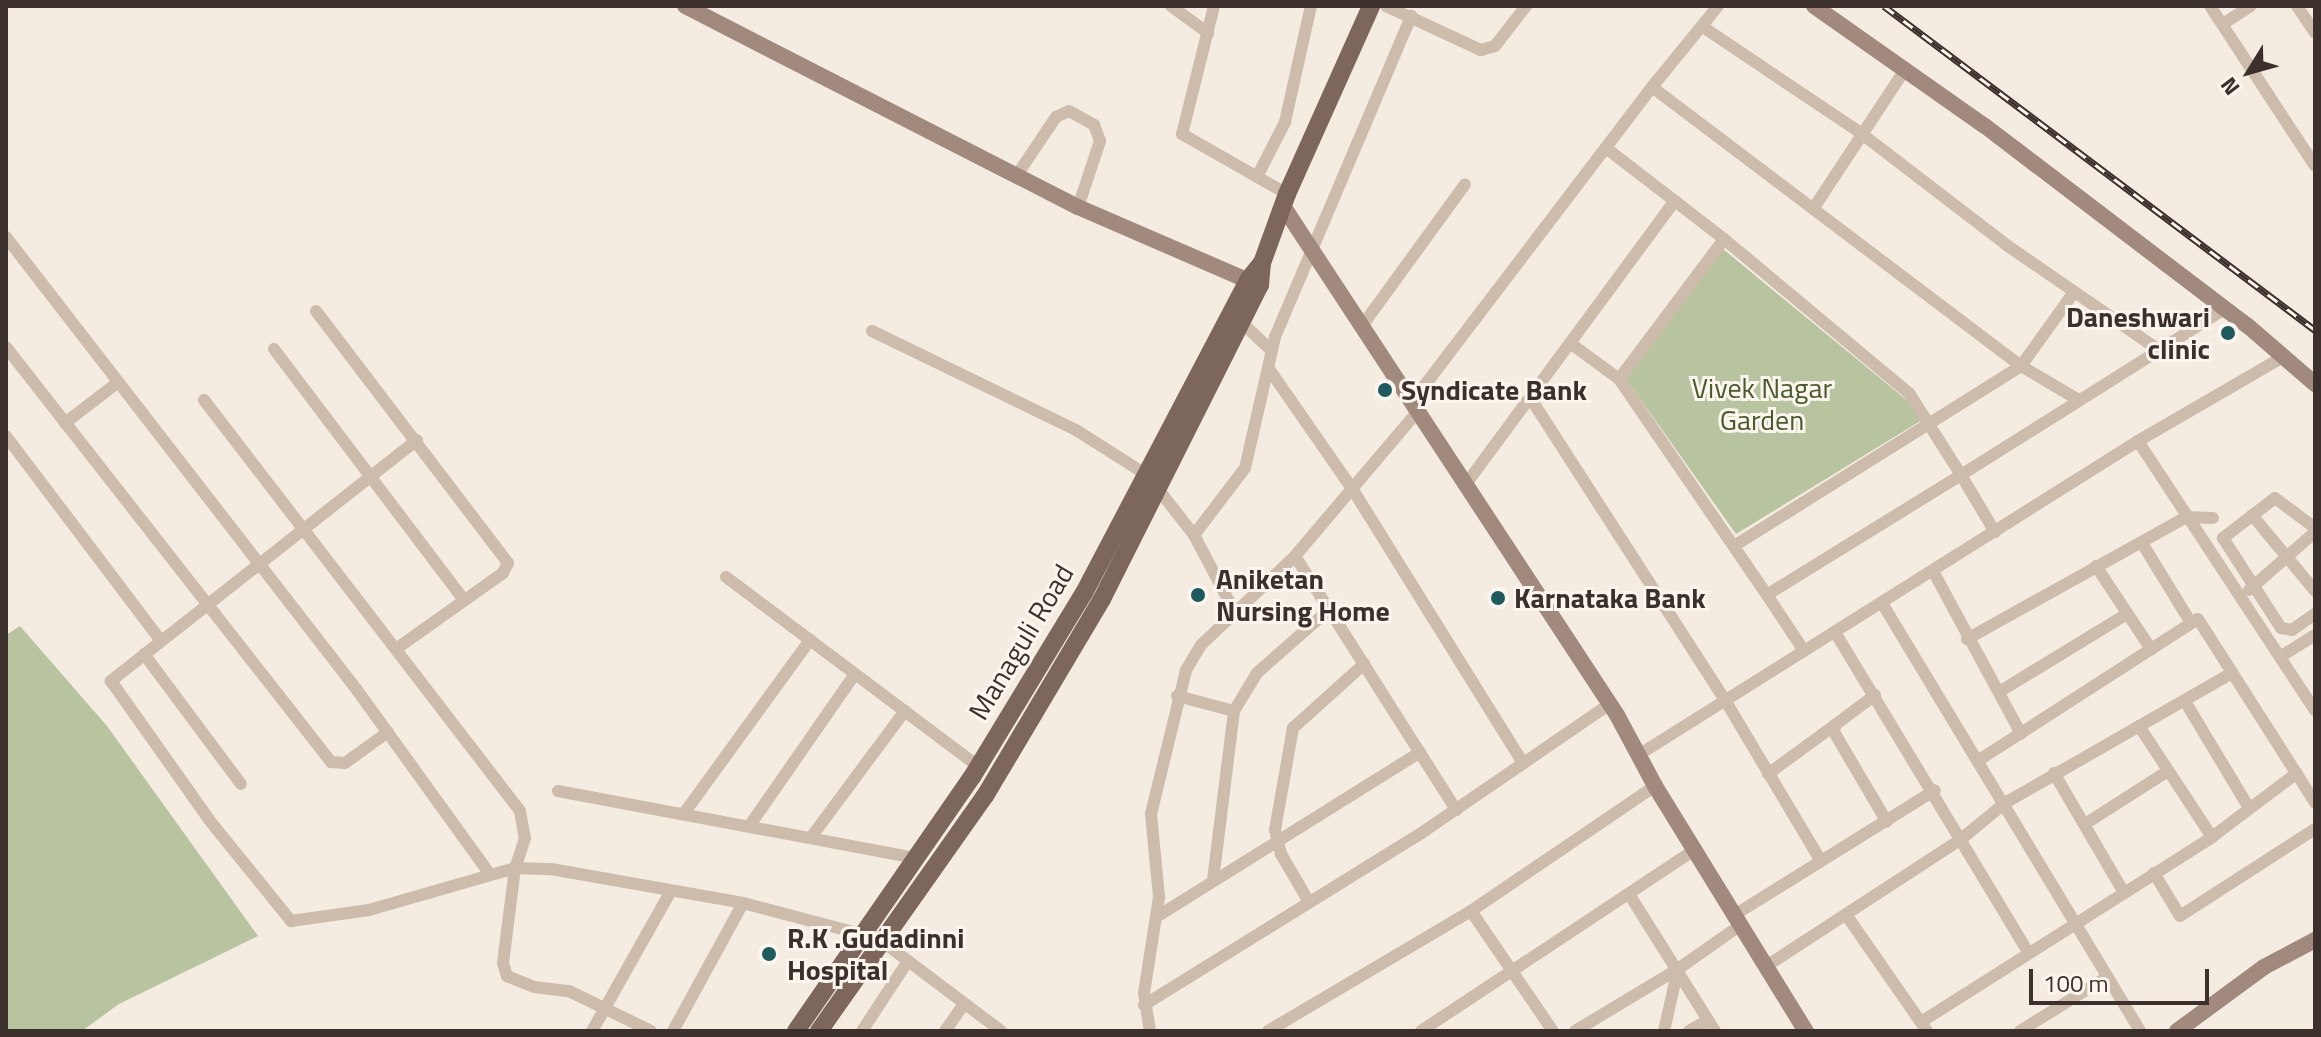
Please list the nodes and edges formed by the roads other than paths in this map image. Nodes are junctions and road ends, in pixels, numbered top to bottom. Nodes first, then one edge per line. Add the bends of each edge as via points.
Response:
1 (685, 6) edge
2 (1171, 6) edge
3 (1214, 6) edge
4 (1311, 6) edge
5 (1371, 6) edge
6 (1386, 6) edge
7 (1526, 6) edge
8 (1718, 6) edge
9 (1814, 6) edge
10 (2210, 6) edge
11 (2251, 6) edge
12 (2297, 6) edge
13 (1411, 16) junction
14 (2223, 24) junction
15 (1703, 27) junction
16 (1208, 33) junction
17 (2315, 33) edge
18 (1904, 71) junction
19 (1652, 87) junction
20 (1862, 134) junction
21 (1606, 148) junction
22 (2315, 166) edge
23 (1017, 175) junction
24 (1257, 177) junction
25 (1465, 184) dead end
26 (1285, 200) junction
27 (1675, 201) junction
28 (1815, 206) junction
29 (1078, 207) junction
30 (6, 237) edge
31 (1724, 239) junction
32 (1310, 246) junction
33 (1254, 282) junction
34 (2074, 292) junction
35 (2225, 309) junction
36 (316, 311) dead end
37 (1242, 323) junction
38 (1362, 326) junction
39 (872, 331) dead end
40 (1570, 343) junction
41 (6, 347) edge
42 (2156, 348) junction
43 (274, 349) dead end
44 (1271, 350) junction
45 (2283, 357) junction
46 (2021, 366) junction
47 (1269, 369) junction
48 (1619, 379) junction
49 (117, 383) junction
50 (2315, 384) edge
51 (1531, 399) junction
52 (2077, 399) junction
53 (204, 400) dead end
54 (1415, 407) junction
55 (1931, 421) junction
56 (65, 423) junction
57 (6, 436) edge
58 (417, 440) junction
59 (2138, 441) junction
60 (1961, 475) junction
61 (371, 476) junction
62 (1153, 481) junction
63 (1466, 484) junction
64 (1353, 490) junction
65 (2252, 515) junction
66 (2186, 517) junction
67 (2213, 518) dead end
68 (305, 529) junction
69 (2315, 530) edge
70 (1995, 532) junction
71 (1194, 535) junction
72 (2142, 543) junction
73 (1734, 546) junction
74 (1295, 556) junction
75 (2287, 556) junction
76 (257, 563) junction
77 (2096, 566) junction
78 (1933, 571) junction
79 (726, 577) dead end
80 (2253, 586) junction
81 (2315, 591) edge
82 (1767, 595) junction
83 (2241, 597) junction
84 (464, 600) junction
85 (208, 602) junction
86 (1882, 603) junction
87 (1331, 608) junction
88 (1233, 609) junction
89 (2127, 614) junction
90 (2315, 614) edge
91 (2191, 623) junction
92 (1835, 632) junction
93 (2315, 635) edge
94 (1967, 639) junction
95 (810, 640) junction
96 (161, 641) junction
97 (399, 647) junction
98 (2151, 649) junction
99 (1804, 651) junction
100 (144, 654) junction
101 (2280, 657) junction
102 (1364, 664) junction
103 (2232, 673) junction
104 (855, 674) junction
105 (1999, 692) junction
106 (1875, 695) junction
107 (1177, 696) junction
108 (1725, 700) junction
109 (2186, 703) junction
110 (1610, 704) junction
111 (2315, 710) edge
112 (905, 711) junction
113 (1234, 711) junction
114 (1835, 725) junction
115 (2139, 726) junction
116 (388, 732) junction
117 (2021, 734) junction
118 (1420, 752) junction
119 (1640, 754) junction
120 (1979, 760) junction
121 (1523, 763) junction
122 (978, 766) junction
123 (2168, 771) junction
124 (2054, 773) junction
125 (2297, 773) junction
126 (1768, 774) junction
127 (241, 784) dead end
128 (1655, 786) junction
129 (1935, 790) junction
130 (558, 791) dead end
131 (2005, 803) junction
132 (2315, 803) edge
133 (2248, 806) junction
134 (1456, 810) junction
135 (685, 812) junction
136 (1887, 822) junction
137 (2085, 824) junction
138 (750, 825) junction
139 (2315, 829) edge
140 (812, 836) junction
141 (2212, 837) junction
142 (1276, 838) junction
143 (1960, 840) junction
144 (1696, 849) junction
145 (915, 858) junction
146 (1821, 861) junction
147 (515, 868) junction
148 (489, 873) junction
149 (2154, 873) junction
150 (1213, 880) junction
151 (671, 891) junction
152 (2123, 891) junction
153 (1629, 894) junction
154 (1309, 902) junction
155 (743, 903) junction
156 (1471, 911) junction
157 (1158, 916) junction
158 (1847, 916) junction
159 (1739, 919) junction
160 (2076, 924) junction
161 (861, 934) junction
162 (2315, 940) edge
163 (883, 942) junction
164 (2028, 952) junction
165 (908, 961) junction
166 (1768, 965) junction
167 (1678, 969) junction
168 (1513, 971) junction
169 (2107, 977) junction
170 (964, 1004) junction
171 (1144, 1005) junction
172 (604, 1007) junction
173 (1441, 1025) edge
174 (1711, 1025) edge
175 (1924, 1027) edge
176 (592, 1031) edge
177 (651, 1031) edge
178 (673, 1031) edge
179 (796, 1031) edge
180 (819, 1031) edge
181 (862, 1031) edge
182 (945, 1031) edge
183 (1001, 1031) edge
184 (1150, 1031) edge
185 (1268, 1031) edge
186 (1421, 1031) edge
187 (1553, 1031) edge
188 (1575, 1031) edge
189 (1664, 1031) edge
190 (1689, 1031) edge
191 (1806, 1031) edge
192 (2020, 1031) edge
193 (2140, 1031) edge
194 (2177, 1031) edge

1 - 23 street
2 - 16 street
3 - 16 street
4 - 24 street via 1285,122
5 - 26 main road, Managuli Road
6 - 13 street
7 - 13 street via 1495,46 1485,50
8 - 15 street
9 - 18 street
10 - 14 street
11 - 14 street
12 - 17 street
13 - 32 street
14 - 22 street
15 - 19 street
15 - 20 street
16 - 24 street via 1182,134
18 - 20 street
18 - 35 street
19 - 21 street
19 - 28 street
20 - 28 street
20 - 34 street
21 - 27 street
21 - 54 street
23 - 29 street
23 - 29 street via 1056,117 1069,111 1094,125 1100,141
24 - 26 street
25 - 38 street
26 - 32 street
26 - 33 main road, Managuli Road
27 - 31 street
27 - 40 street
28 - 46 street
29 - 33 street
30 - 49 street
31 - 48 street
31 - 55 street via 1909,393
32 - 38 street
32 - 44 street
33 - 37 main road, Managuli Road
33 - 62 main road, Managuli Road
34 - 42 street
34 - 46 street
35 - 42 street
35 - 45 street
36 - 58 street
37 - 44 street
37 - 62 main road, Managuli Road
38 - 54 street
39 - 62 street via 1076,430
40 - 48 street
40 - 51 street
41 - 56 street
42 - 52 street
43 - 61 street
44 - 47 street
45 - 50 street
45 - 59 street
46 - 52 street
46 - 55 street
47 - 64 street
47 - 71 street via 1245,468
48 - 73 street
49 - 56 street
49 - 76 street
51 - 63 street
51 - 108 street
52 - 60 street
53 - 68 street
54 - 63 street
54 - 64 street
55 - 60 street
55 - 73 street
56 - 85 street
57 - 96 street
58 - 61 street
58 - 84 street via 508,563 503,573
59 - 66 street
59 - 70 street
60 - 70 street
60 - 82 street
61 - 68 street
61 - 84 street
62 - 71 street
62 - 122 main road, Managuli Road
62 - 163 main road, Managuli Road via 1102,599 997,776
63 - 110 street
64 - 74 street
64 - 121 street
65 - 69 street via 2279,499
65 - 75 street
65 - 80 street via 2223,538
66 - 67 street
66 - 72 street
66 - 83 street
68 - 76 street
68 - 97 street
69 - 75 street
70 - 78 street
71 - 88 street
72 - 77 street
72 - 91 street
73 - 82 street
74 - 87 street
74 - 88 street
75 - 80 street
75 - 81 street
76 - 85 street
76 - 116 street
77 - 89 street
77 - 94 street
78 - 86 street
78 - 94 street
79 - 95 street
80 - 83 street
80 - 90 street via 2286,631
82 - 99 street
83 - 101 street
84 - 97 street
85 - 96 street
85 - 116 street via 331,762 345,763
86 - 92 street
86 - 120 street
87 - 102 street
87 - 113 street via 1257,673
88 - 107 street via 1191,659
89 - 98 street
89 - 105 street
91 - 98 street
91 - 103 street via 2198,619
92 - 99 street
92 - 106 street
93 - 101 street
94 - 105 street
95 - 104 street
95 - 135 street
96 - 100 street
97 - 147 street via 520,811 525,838
98 - 117 street
99 - 108 street
100 - 127 street
100 - 148 street via 113,676 113,689 291,921 369,910
101 - 111 street
102 - 118 street
102 - 142 street via 1293,728
103 - 109 street
103 - 125 street
104 - 112 street
104 - 138 street
105 - 117 street
106 - 114 street
106 - 129 street
107 - 113 street
107 - 157 street via 1151,814
108 - 119 street
108 - 126 street
109 - 115 street
109 - 133 street
110 - 119 street
110 - 121 street
112 - 122 street
112 - 140 street
113 - 150 street
114 - 126 street
114 - 136 street via 1836,736
115 - 123 street
115 - 124 street
116 - 148 street
117 - 120 street
118 - 134 street
118 - 142 street
119 - 128 street
120 - 131 street
121 - 134 street
122 - 145 main road, Managuli Road
123 - 137 street
123 - 141 street
124 - 131 street
124 - 137 street
125 - 132 street
125 - 133 street
126 - 146 street
128 - 144 street
128 - 156 street
129 - 136 street
129 - 143 street
130 - 135 street
131 - 143 street
131 - 160 street
133 - 141 street
134 - 154 street
135 - 138 street
136 - 146 street
137 - 152 street
138 - 140 street
139 - 149 street via 2180,916
140 - 145 street
141 - 149 street
142 - 150 street
142 - 154 street
143 - 158 street
143 - 164 street
144 - 153 street
144 - 159 street
145 - 161 main road, Managuli Road
146 - 159 street
147 - 148 street
147 - 151 street via 551,869
147 - 172 street via 503,963 507,976 534,987 569,991
149 - 152 street
150 - 157 street
151 - 155 street
151 - 172 street
152 - 160 street
153 - 167 street
153 - 168 street
154 - 171 street
155 - 161 street
155 - 178 street
156 - 168 street
156 - 185 street
157 - 171 street
158 - 166 street
158 - 175 street
159 - 166 street
159 - 167 street
160 - 164 street
160 - 169 street
161 - 163 street
161 - 179 main road, Managuli Road
162 - 194 street via 2264,967
163 - 165 street
163 - 180 main road, Managuli Road
164 - 175 street
165 - 170 street
165 - 181 street
166 - 191 street
167 - 174 street
167 - 188 street
167 - 189 street
168 - 173 street
168 - 187 street
169 - 192 street
169 - 193 street
170 - 182 street
170 - 183 street
171 - 184 street
172 - 176 street
172 - 177 street
173 - 186 street
174 - 190 street

